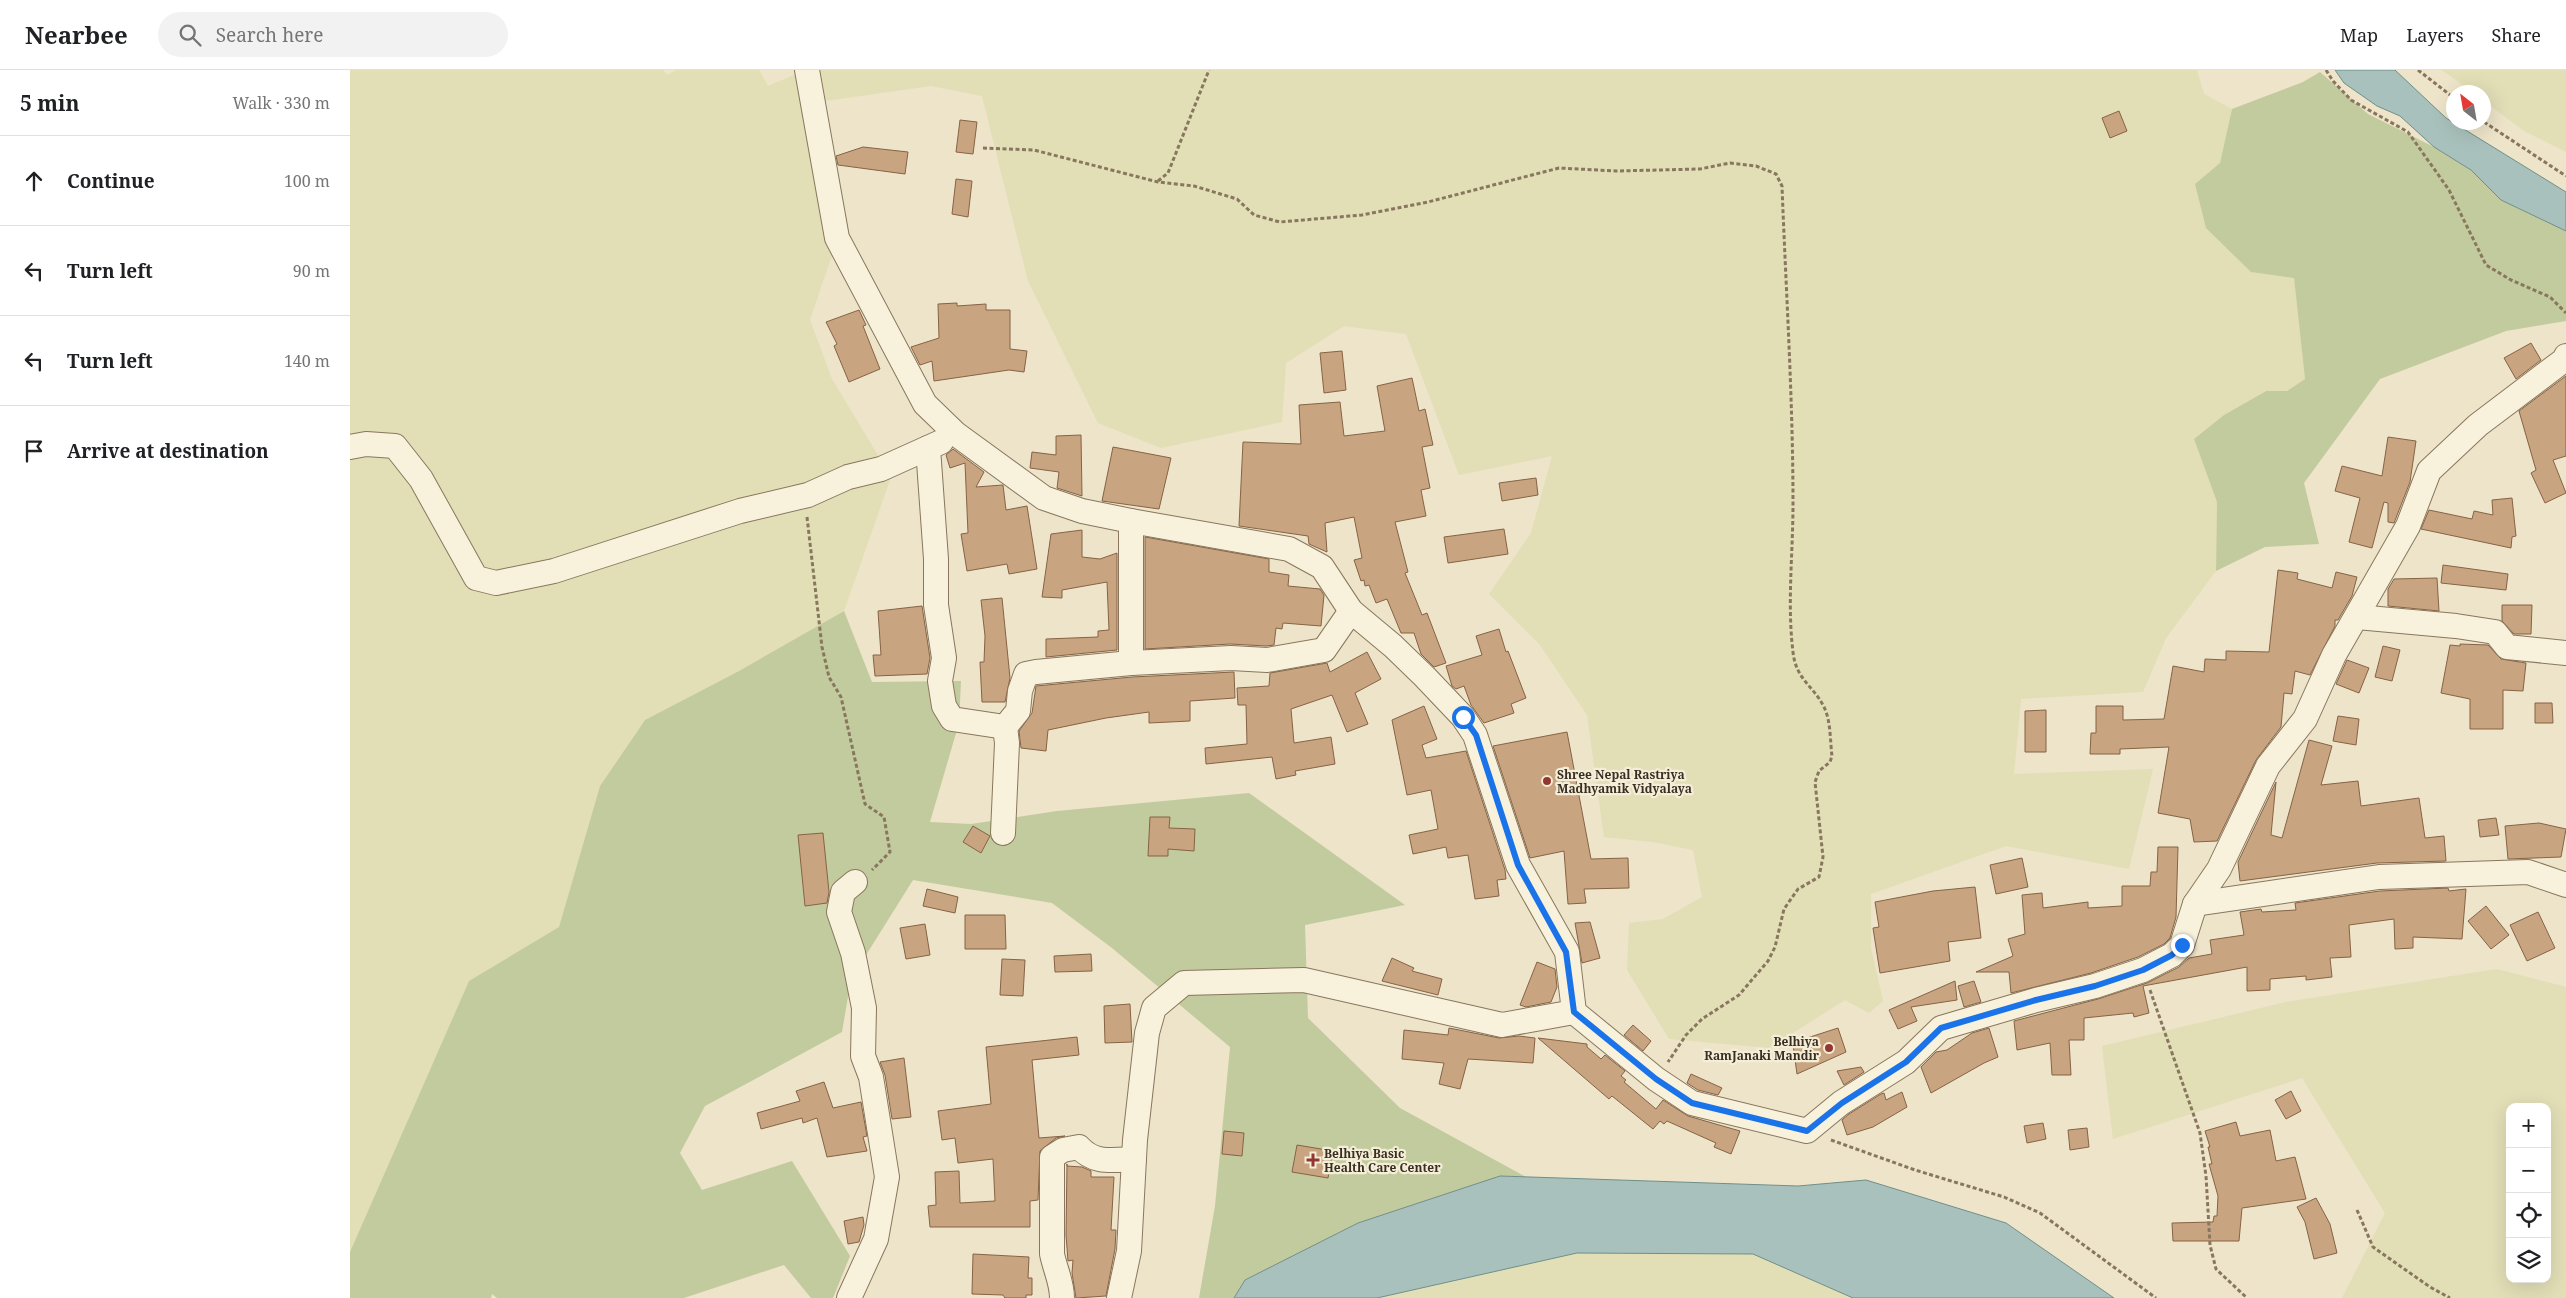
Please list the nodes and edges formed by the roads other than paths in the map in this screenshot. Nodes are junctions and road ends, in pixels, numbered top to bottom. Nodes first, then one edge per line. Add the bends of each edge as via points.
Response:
1 (807, 70) edge
2 (2566, 356) edge
3 (956, 434) junction
4 (350, 447) edge
5 (928, 448) junction
6 (1131, 521) junction
7 (1351, 611) junction
8 (2357, 617) junction
9 (2566, 653) edge
10 (1131, 663) junction
11 (1005, 727) junction
12 (1003, 833) dead end
13 (855, 882) road end
14 (2566, 885) edge
15 (2195, 904) junction
16 (1574, 1012) junction
17 (1134, 1159) junction
18 (849, 1298) edge
19 (1062, 1298) edge
20 (1119, 1298) edge

1 - 3 street via 837,238 925,404
2 - 8 street via 2478,425 2429,471 2408,526
3 - 5 street
3 - 6 street via 1044,498
4 - 5 street via 366,444 395,446 421,479 476,578 496,583 554,571 740,511 808,494 848,477 881,469
5 - 11 street via 936,605 944,658 940,681 944,706 952,719
6 - 7 street via 1289,549 1322,567
6 - 10 street
7 - 10 street via 1324,650 1267,660 1231,658
7 - 16 street via 1394,646 1463,717 1476,735 1518,865 1566,952
8 - 9 street via 2495,632 2506,647
8 - 15 street via 2334,655 2305,719 2268,766 2220,869
10 - 11 street via 1026,674 1018,711
11 - 12 street
13 - 18 street via 843,892 839,912 853,952 864,1008 863,1056 871,1077 887,1177 876,1239
14 - 15 street via 2528,872 2389,876
15 - 16 street via 2182,945 2172,955 2143,970 2095,986 1941,1028 1906,1062 1842,1103 1807,1131 1692,1103 1656,1079
16 - 17 street via 1502,1025 1304,980 1184,983 1154,1008 1148,1033
17 - 19 street via 1088,1157 1079,1147 1063,1150 1052,1157 1052,1254 1062,1284
17 - 20 street via 1129,1251

